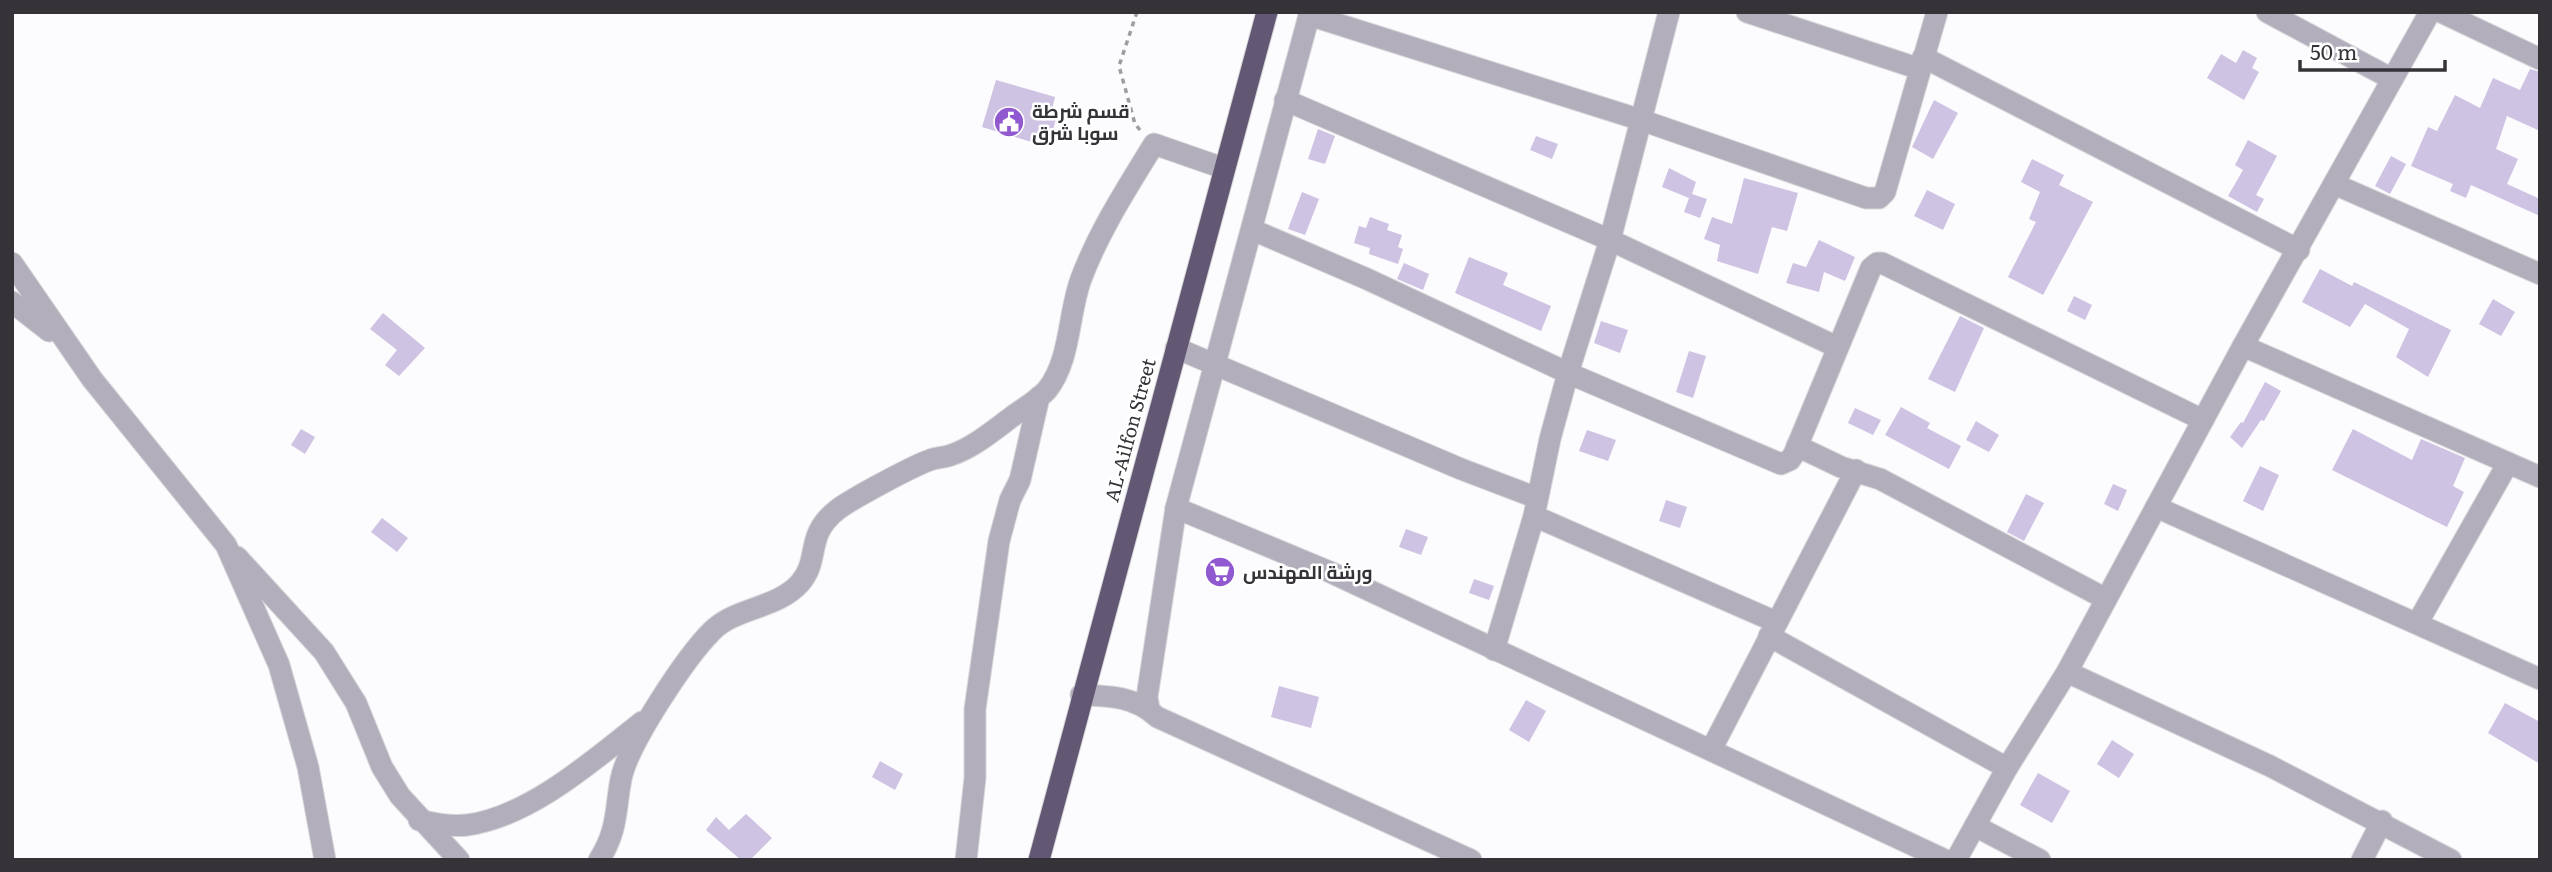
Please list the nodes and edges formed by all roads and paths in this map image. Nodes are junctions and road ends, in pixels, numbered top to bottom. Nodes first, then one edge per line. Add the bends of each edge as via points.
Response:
1 (1137, 12) edge
2 (1267, 12) edge
3 (1669, 12) edge
4 (1747, 12) edge
5 (1937, 12) edge
6 (2267, 12) edge
7 (2430, 12) edge
8 (2441, 12) edge
9 (1310, 13) edge
10 (2540, 59) edge
11 (1921, 63) junction
12 (2392, 79) junction
13 (1285, 100) junction
14 (1641, 120) junction
15 (1154, 144) junction
16 (1223, 168) junction
17 (2334, 184) junction
18 (1253, 230) junction
19 (1610, 240) junction
20 (2299, 250) junction
21 (12, 263) edge
22 (2540, 274) edge
23 (12, 302) edge
24 (67, 345) junction
25 (2243, 346) junction
26 (1837, 347) junction
27 (1176, 348) junction
28 (1217, 366) junction
29 (1568, 373) junction
30 (1040, 397) junction
31 (2203, 420) junction
32 (1797, 446) junction
33 (2508, 463) junction
34 (1856, 470) junction
35 (2540, 477) edge
36 (1536, 507) junction
37 (2156, 507) junction
38 (1176, 508) junction
39 (226, 545) junction
40 (2106, 599) junction
41 (2418, 622) junction
42 (1772, 629) junction
43 (1494, 650) junction
44 (2067, 672) junction
45 (2540, 679) edge
46 (1081, 695) junction
47 (1149, 709) junction
48 (652, 714) junction
49 (1711, 750) junction
50 (2007, 768) junction
51 (419, 820) junction
52 (2382, 821) junction
53 (1975, 826) junction
54 (325, 860) edge
55 (459, 860) edge
56 (599, 860) edge
57 (966, 860) edge
58 (1039, 860) edge
59 (1471, 860) edge
60 (1945, 860) edge
61 (1956, 860) edge
62 (2040, 860) edge
63 (2362, 860) edge
64 (2451, 860) edge

1 - 15 path via 1119,66 1135,124
2 - 16 highway, AL-Ailfon Street
3 - 14 street
4 - 11 street
5 - 11 street
6 - 12 street
7 - 12 street
8 - 10 street
9 - 13 street
9 - 14 street
11 - 14 street via 1885,192 1879,198 1866,198
11 - 20 street
12 - 17 street
13 - 18 street
13 - 19 street
14 - 19 street
15 - 16 street
15 - 30 street via 1089,259 1076,293 1061,364
16 - 27 highway, AL-Ailfon Street
17 - 20 street
17 - 22 street
18 - 28 street
18 - 29 street
19 - 26 street
19 - 29 street
20 - 25 street
21 - 24 street
23 - 24 street
24 - 39 street
25 - 31 street
25 - 33 street
26 - 31 street via 1871,268 1882,262
26 - 32 street
27 - 28 street
27 - 46 highway, AL-Ailfon Street
28 - 36 street
28 - 38 street
29 - 32 street via 1781,464 1790,460
29 - 36 street
30 - 48 street via 983,438 952,455 929,460 839,508 820,525 810,565 799,584 712,631
30 - 57 street via 999,541 975,709 975,778
31 - 37 street
32 - 34 street
33 - 35 street
33 - 41 street
34 - 40 street
34 - 42 street
36 - 42 street
36 - 43 street
37 - 40 street
37 - 41 street
38 - 43 street via 1330,572
38 - 47 street via 1147,697
39 - 51 street via 324,652 356,703 382,767
39 - 54 street via 279,665 308,767
40 - 44 street
41 - 45 street
42 - 49 street
42 - 50 street
43 - 49 street
44 - 50 street
44 - 52 street
46 - 47 street via 1119,696
46 - 58 highway, AL-Ailfon Street
47 - 59 street via 1157,717
48 - 51 street via 582,768 512,812 466,825
48 - 56 street via 621,778 614,834
49 - 60 street
50 - 53 street
51 - 55 street
52 - 63 street
52 - 64 street
53 - 61 street
53 - 62 street

